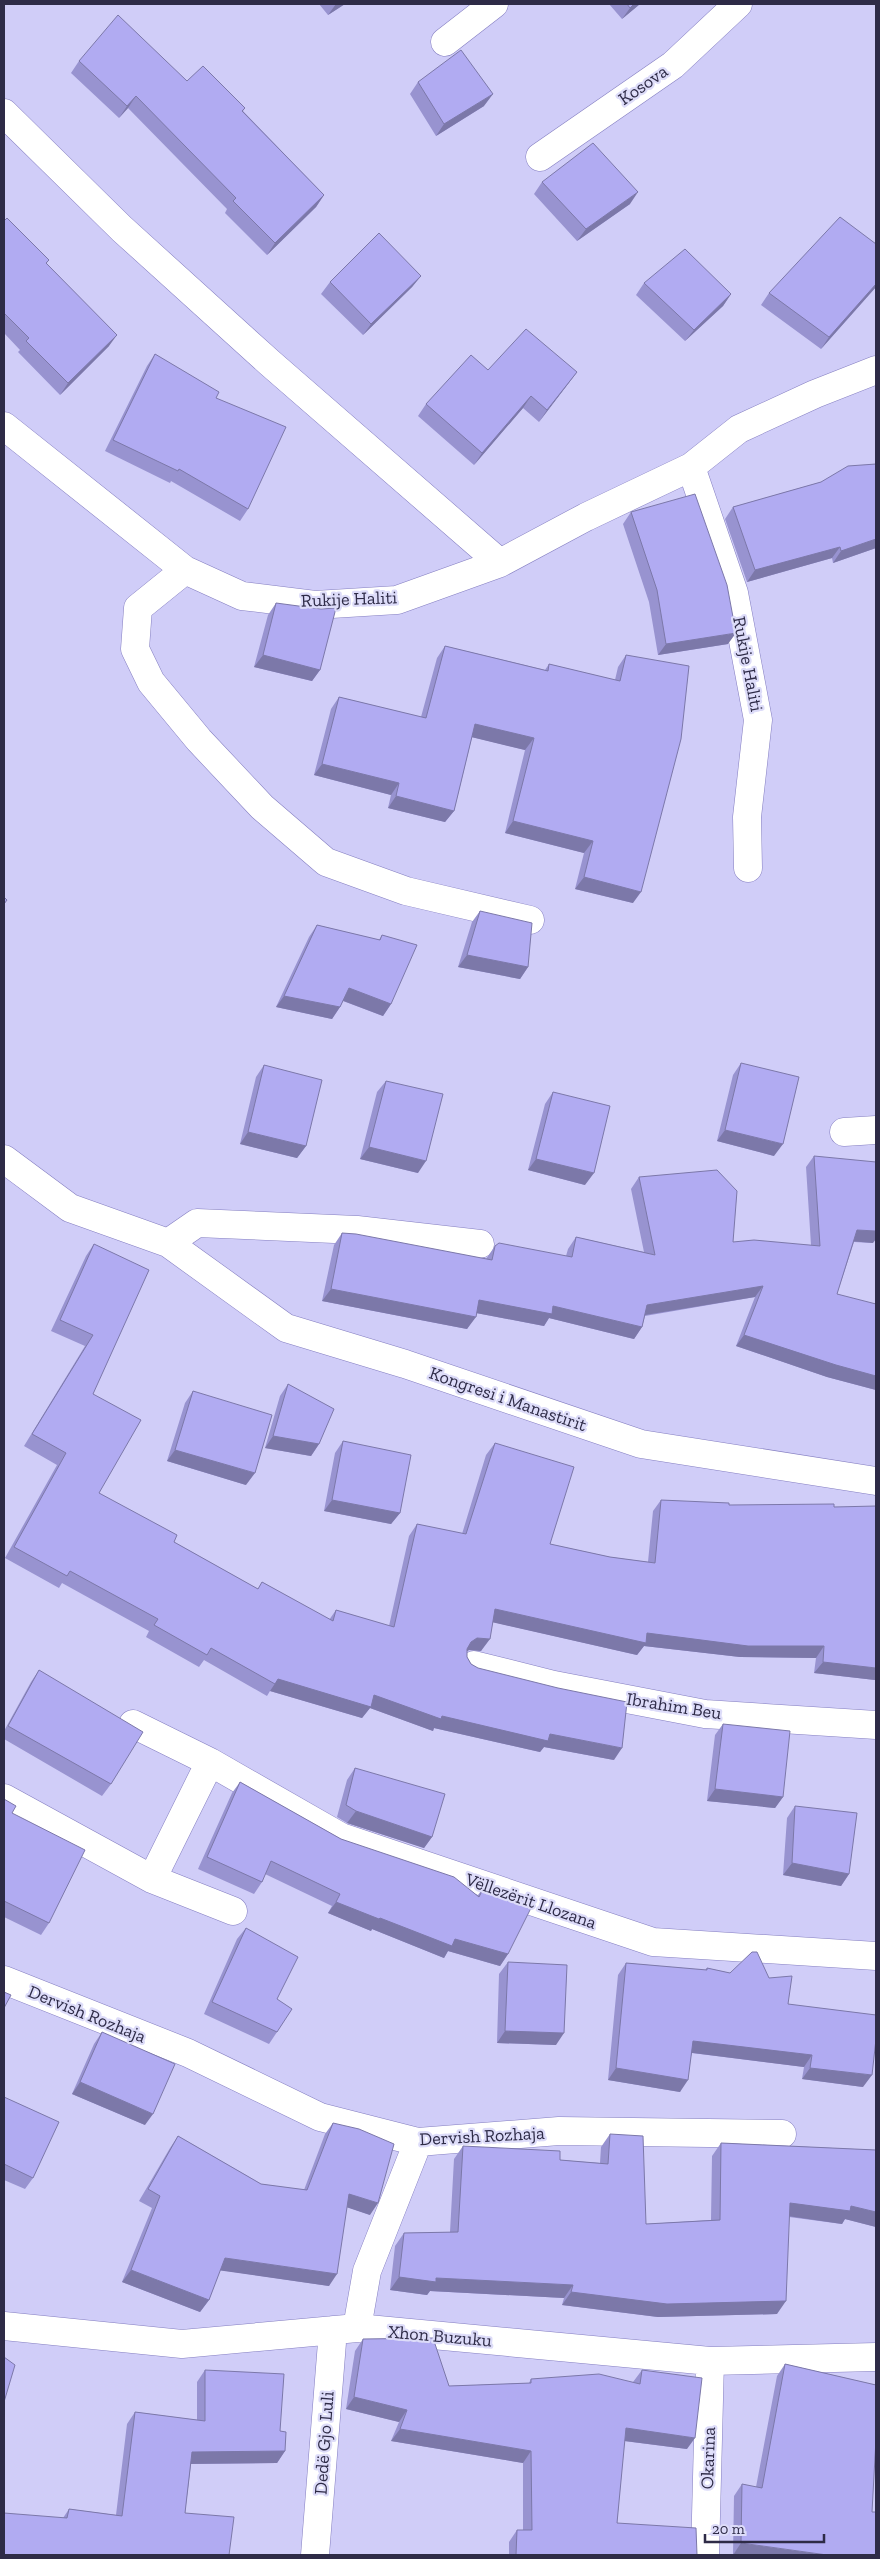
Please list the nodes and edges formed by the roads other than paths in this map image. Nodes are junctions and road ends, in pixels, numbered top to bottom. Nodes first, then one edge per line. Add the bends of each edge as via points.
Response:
1 (494, 4) edge
2 (738, 4) edge
3 (444, 42) dead end
4 (4, 113) edge
5 (540, 157) dead end
6 (876, 370) edge
7 (4, 426) edge
8 (691, 467) junction
9 (500, 562) junction
10 (185, 570) junction
11 (748, 868) dead end
12 (530, 920) edge
13 (876, 1130) edge
14 (844, 1132) dead end
15 (4, 1159) edge
16 (168, 1243) junction
17 (480, 1244) dead end
18 (876, 1481) edge
19 (474, 1665) edge
20 (133, 1724) edge
21 (876, 1725) edge
22 (210, 1762) junction
23 (4, 1798) edge
24 (152, 1879) junction
25 (233, 1911) dead end
26 (876, 1956) edge
27 (4, 1980) edge
28 (782, 2134) dead end
29 (418, 2142) junction
30 (4, 2326) edge
31 (345, 2329) junction
32 (876, 2357) edge
33 (710, 2361) junction
34 (316, 2555) edge
35 (705, 2555) edge

1 - 3 street
2 - 5 street, Kosova via 673,65
4 - 9 street via 122,229
6 - 8 street, Rukije Haliti via 739,429
7 - 10 street, Rukije Haliti
8 - 9 street, Rukije Haliti
8 - 11 street, Rukije Haliti via 734,594 758,720 748,817
9 - 10 street, Rukije Haliti via 396,600 315,604 242,596
10 - 12 street via 138,608 135,649 151,682 199,740 262,807 326,862 406,891
13 - 14 street
15 - 16 street, Kongresi i Manastirit via 70,1208
16 - 17 street via 197,1223 357,1230
16 - 18 street, Kongresi i Manastirit via 286,1328 405,1364 641,1444
19 - 21 street, Ibrahim Beu via 554,1685 706,1714
20 - 22 street, Vëllezërit Llozana
22 - 24 street
22 - 26 street, Vëllezërit Llozana via 341,1837 653,1942
23 - 24 street
24 - 25 street
27 - 29 street, Dervish Rozhaja via 188,2053 320,2117
28 - 29 street, Dervish Rozhaja via 559,2131
29 - 31 street, Dedë Gjo Luli
30 - 31 street, Xhon Buzuku via 182,2344
31 - 33 street, Xhon Buzuku
31 - 34 street, Dedë Gjo Luli
32 - 33 street, Xhon Buzuku
33 - 35 street, Okarina

